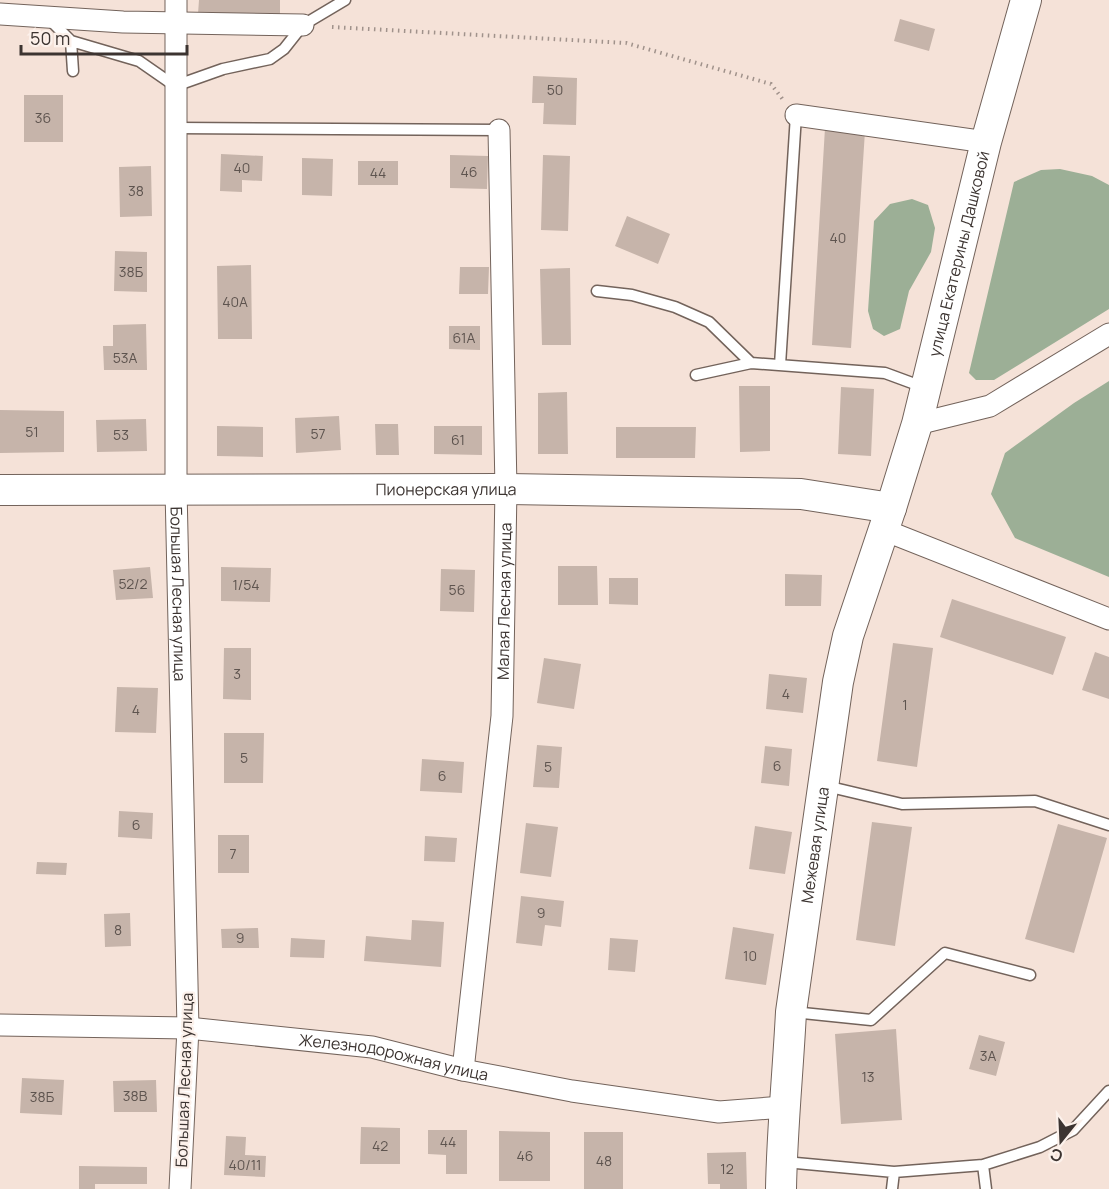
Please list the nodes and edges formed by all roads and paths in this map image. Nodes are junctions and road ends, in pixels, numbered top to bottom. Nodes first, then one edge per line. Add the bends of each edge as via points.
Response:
1 (176, 0) edge
2 (345, 0) edge
3 (1026, 0) edge
4 (0, 14) edge
5 (48, 17) junction
6 (175, 22) junction
7 (303, 25) junction
8 (71, 40) junction
9 (73, 71) dead end
10 (175, 86) junction
11 (796, 115) junction
12 (175, 128) junction
13 (499, 130) joint
14 (986, 142) junction
15 (597, 291) dead end
16 (1109, 334) edge
17 (751, 363) junction
18 (780, 365) junction
19 (696, 375) dead end
20 (926, 388) junction
21 (917, 424) junction
22 (176, 489) junction
23 (506, 489) junction
24 (0, 490) edge
25 (888, 519) junction
26 (1109, 619) edge
27 (823, 786) junction
28 (1109, 825) edge
29 (1030, 975) dead end
30 (791, 1012) junction
31 (0, 1025) edge
32 (188, 1028) junction
33 (463, 1070) junction
34 (1109, 1091) edge
35 (783, 1107) junction
36 (983, 1165) junction
37 (894, 1172) junction
38 (781, 1175) edge
39 (180, 1189) edge
40 (892, 1189) edge
41 (986, 1189) edge

1 - 6 street, Большая Лесная улица
2 - 7 lane
3 - 14 street, улица Екатерины Дашковой
4 - 5 street
5 - 6 street
5 - 8 lane
6 - 7 street
6 - 10 street, Большая Лесная улица
7 - 10 lane via 284,49 270,59 222,69
7 - 11 path via 626,43 771,84
8 - 9 lane
8 - 10 lane via 139,61
10 - 12 street, Большая Лесная улица
11 - 14 street
11 - 18 lane
12 - 13 lane
12 - 22 street, Большая Лесная улица
13 - 23 street, Малая Лесная улица
14 - 20 street, улица Екатерины Дашковой
15 - 17 lane via 675,306 709,322
16 - 21 street via 990,406
17 - 18 lane
17 - 19 lane
18 - 20 lane via 885,373
20 - 21 street, улица Екатерины Дашковой
21 - 25 street, улица Екатерины Дашковой
22 - 23 street, Пионерская улица
22 - 24 street, Пионерская улица
22 - 32 street, Большая Лесная улица
23 - 25 street, Пионерская улица via 801,494
23 - 33 street, Малая Лесная улица via 502,716
25 - 26 street
25 - 27 street, Межевая улица via 848,636
27 - 28 lane via 902,804 1035,801
27 - 30 street, Межевая улица
29 - 30 lane via 945,953 871,1020
30 - 35 street, Межевая улица
31 - 32 street, Железнодорожная улица
32 - 33 street, Железнодорожная улица via 372,1047
32 - 39 street, Большая Лесная улица
33 - 35 street, Железнодорожная улица via 572,1091 718,1112
34 - 36 lane via 1073,1130 1040,1147
35 - 38 street, Межевая улица
36 - 37 lane
36 - 41 lane
37 - 38 lane
37 - 40 lane

